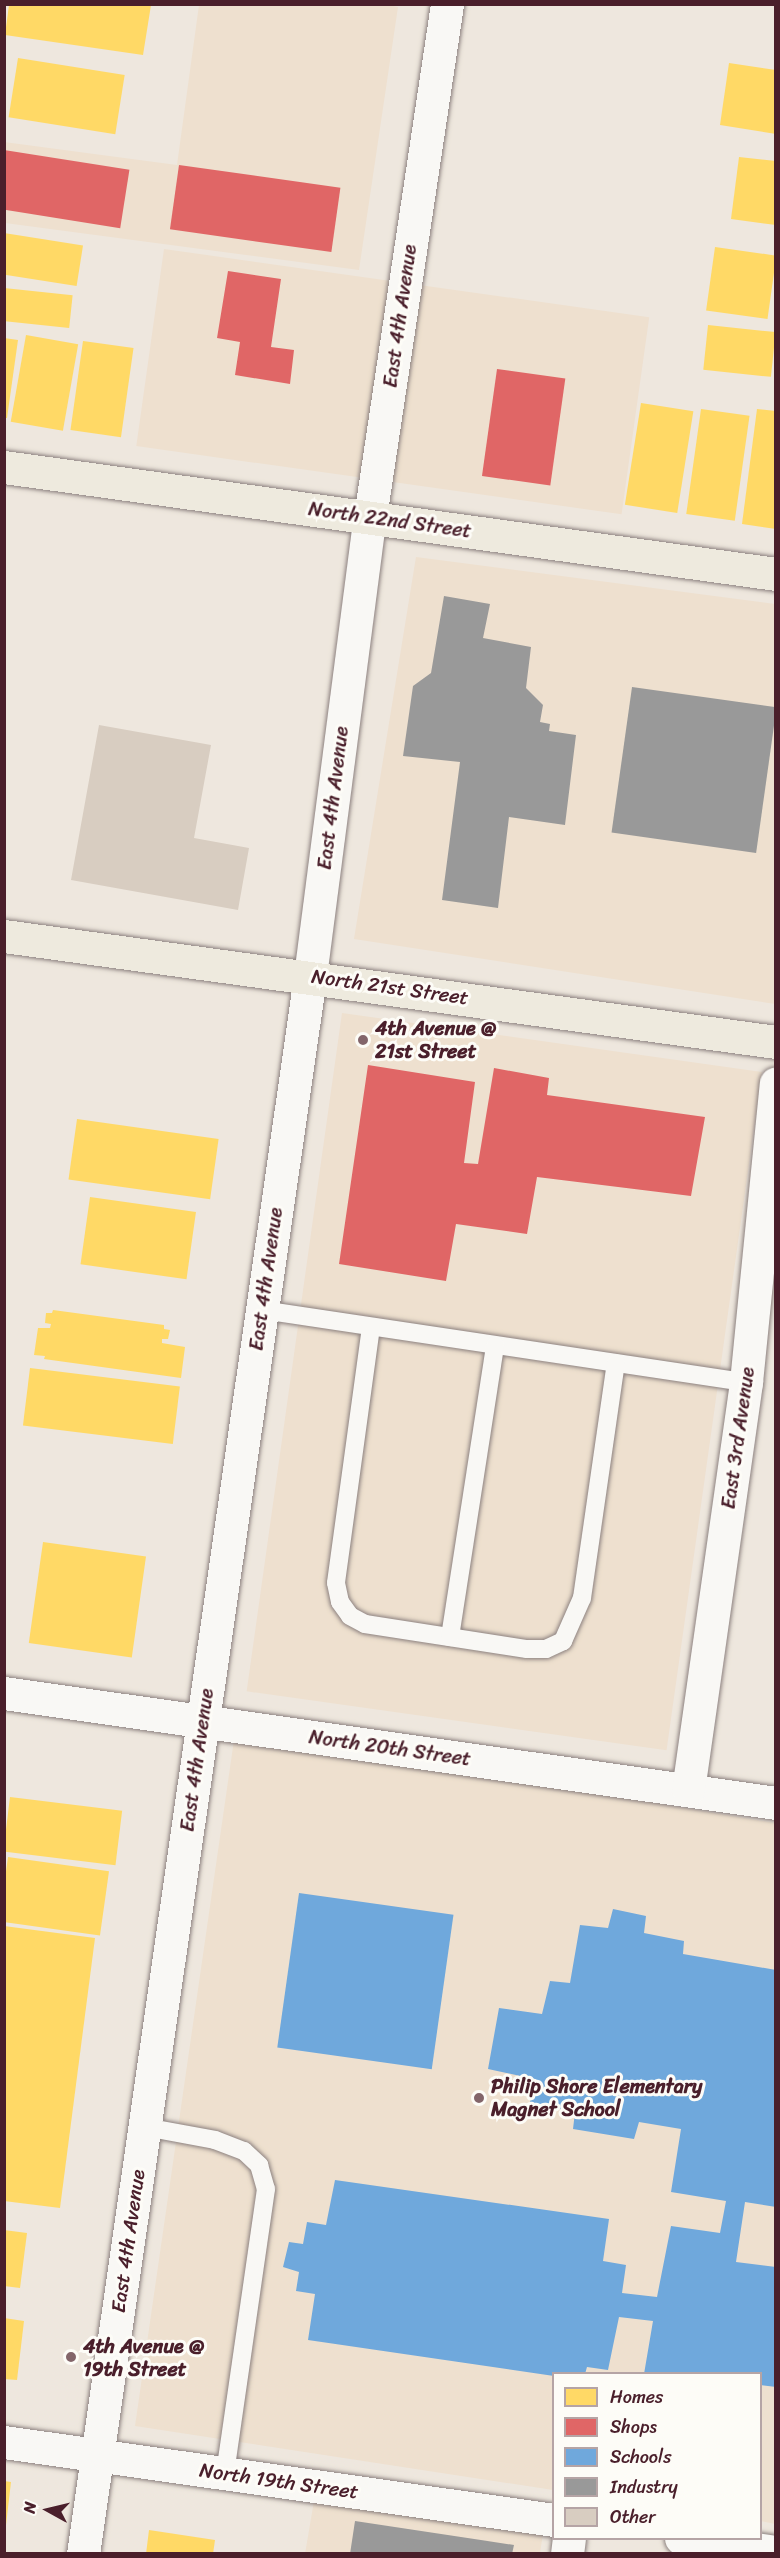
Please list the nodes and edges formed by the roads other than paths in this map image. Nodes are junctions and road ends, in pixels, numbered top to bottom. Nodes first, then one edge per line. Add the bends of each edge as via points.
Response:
1 (447, 4) edge
2 (4, 467) edge
3 (370, 517) junction
4 (776, 574) edge
5 (4, 936) edge
6 (310, 976) junction
7 (776, 1042) edge
8 (776, 1084) edge
9 (262, 1310) junction
10 (371, 1327) junction
11 (495, 1345) junction
12 (616, 1363) junction
13 (746, 1382) junction
14 (450, 1637) junction
15 (4, 1693) edge
16 (203, 1721) junction
17 (688, 1790) junction
18 (776, 1803) edge
19 (145, 2127) junction
20 (4, 2442) edge
21 (98, 2456) junction
22 (225, 2474) junction
23 (552, 2520) edge
24 (695, 2540) edge
25 (776, 2552) edge
26 (83, 2553) edge

1 - 3 street, East 4th Avenue
2 - 3 main road, North 22nd Street
3 - 4 main road, North 22nd Street
3 - 6 street, East 4th Avenue
5 - 6 main road, North 21st Street
6 - 7 main road, North 21st Street
6 - 9 street, East 4th Avenue
8 - 13 street, East 3rd Avenue
9 - 10 lane
9 - 16 street, East 4th Avenue
10 - 11 lane
10 - 14 lane via 336,1583 340,1602 350,1616 365,1624
11 - 12 lane
11 - 14 lane
12 - 13 lane
12 - 14 lane via 582,1598 562,1641 546,1649 527,1649
13 - 17 street, East 3rd Avenue
15 - 16 street, North 20th Street
16 - 17 street, North 20th Street
16 - 19 street, East 4th Avenue
17 - 18 street, North 20th Street
19 - 21 street, East 4th Avenue
19 - 22 lane via 215,2140 244,2151 259,2165 266,2189
20 - 21 street, North 19th Street
21 - 22 street, North 19th Street
21 - 26 street, East 4th Avenue
22 - 23 street, North 19th Street
24 - 25 street

